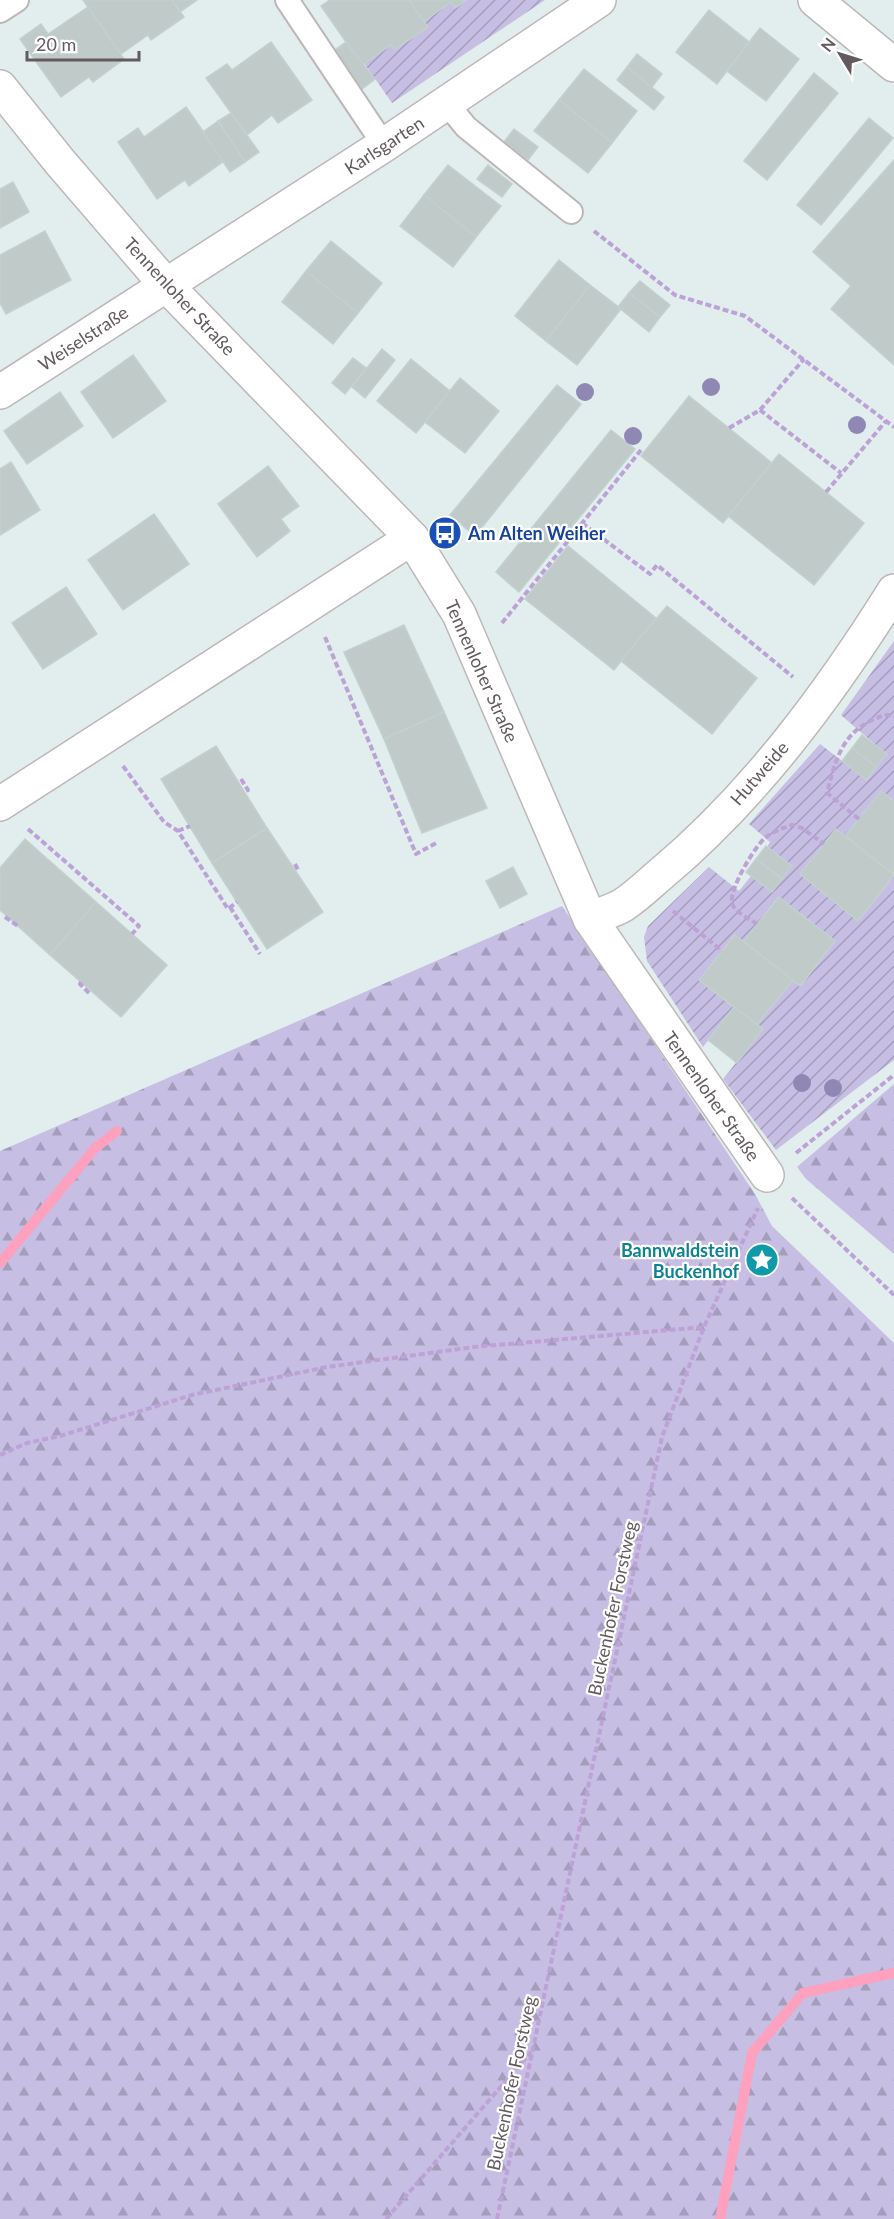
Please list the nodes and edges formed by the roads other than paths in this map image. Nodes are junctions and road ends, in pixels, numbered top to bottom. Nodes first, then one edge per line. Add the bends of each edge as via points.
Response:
1 (17, 0) edge
2 (599, 0) edge
3 (815, 0) edge
4 (291, 1) edge
5 (0, 11) edge
6 (894, 65) edge
7 (0, 87) edge
8 (447, 104) junction
9 (384, 145) junction
10 (571, 212) road end
11 (166, 285) junction
12 (0, 392) edge
13 (412, 538) junction
14 (894, 591) edge
15 (10, 813) edge
16 (590, 919) junction
17 (767, 1175) road end

1 - 5 lane
2 - 8 street, Karlsgarten
3 - 6 street
4 - 9 lane
7 - 11 street, Tennenloher Straße
8 - 9 street, Karlsgarten
8 - 10 lane via 465,127
9 - 11 street, Karlsgarten
11 - 12 street, Weiselstraße
11 - 13 street, Tennenloher Straße
13 - 15 street
13 - 16 street, Tennenloher Straße via 459,614
14 - 16 street, Hutweide via 810,713 738,799 689,850 624,905
16 - 17 street, Tennenloher Straße

